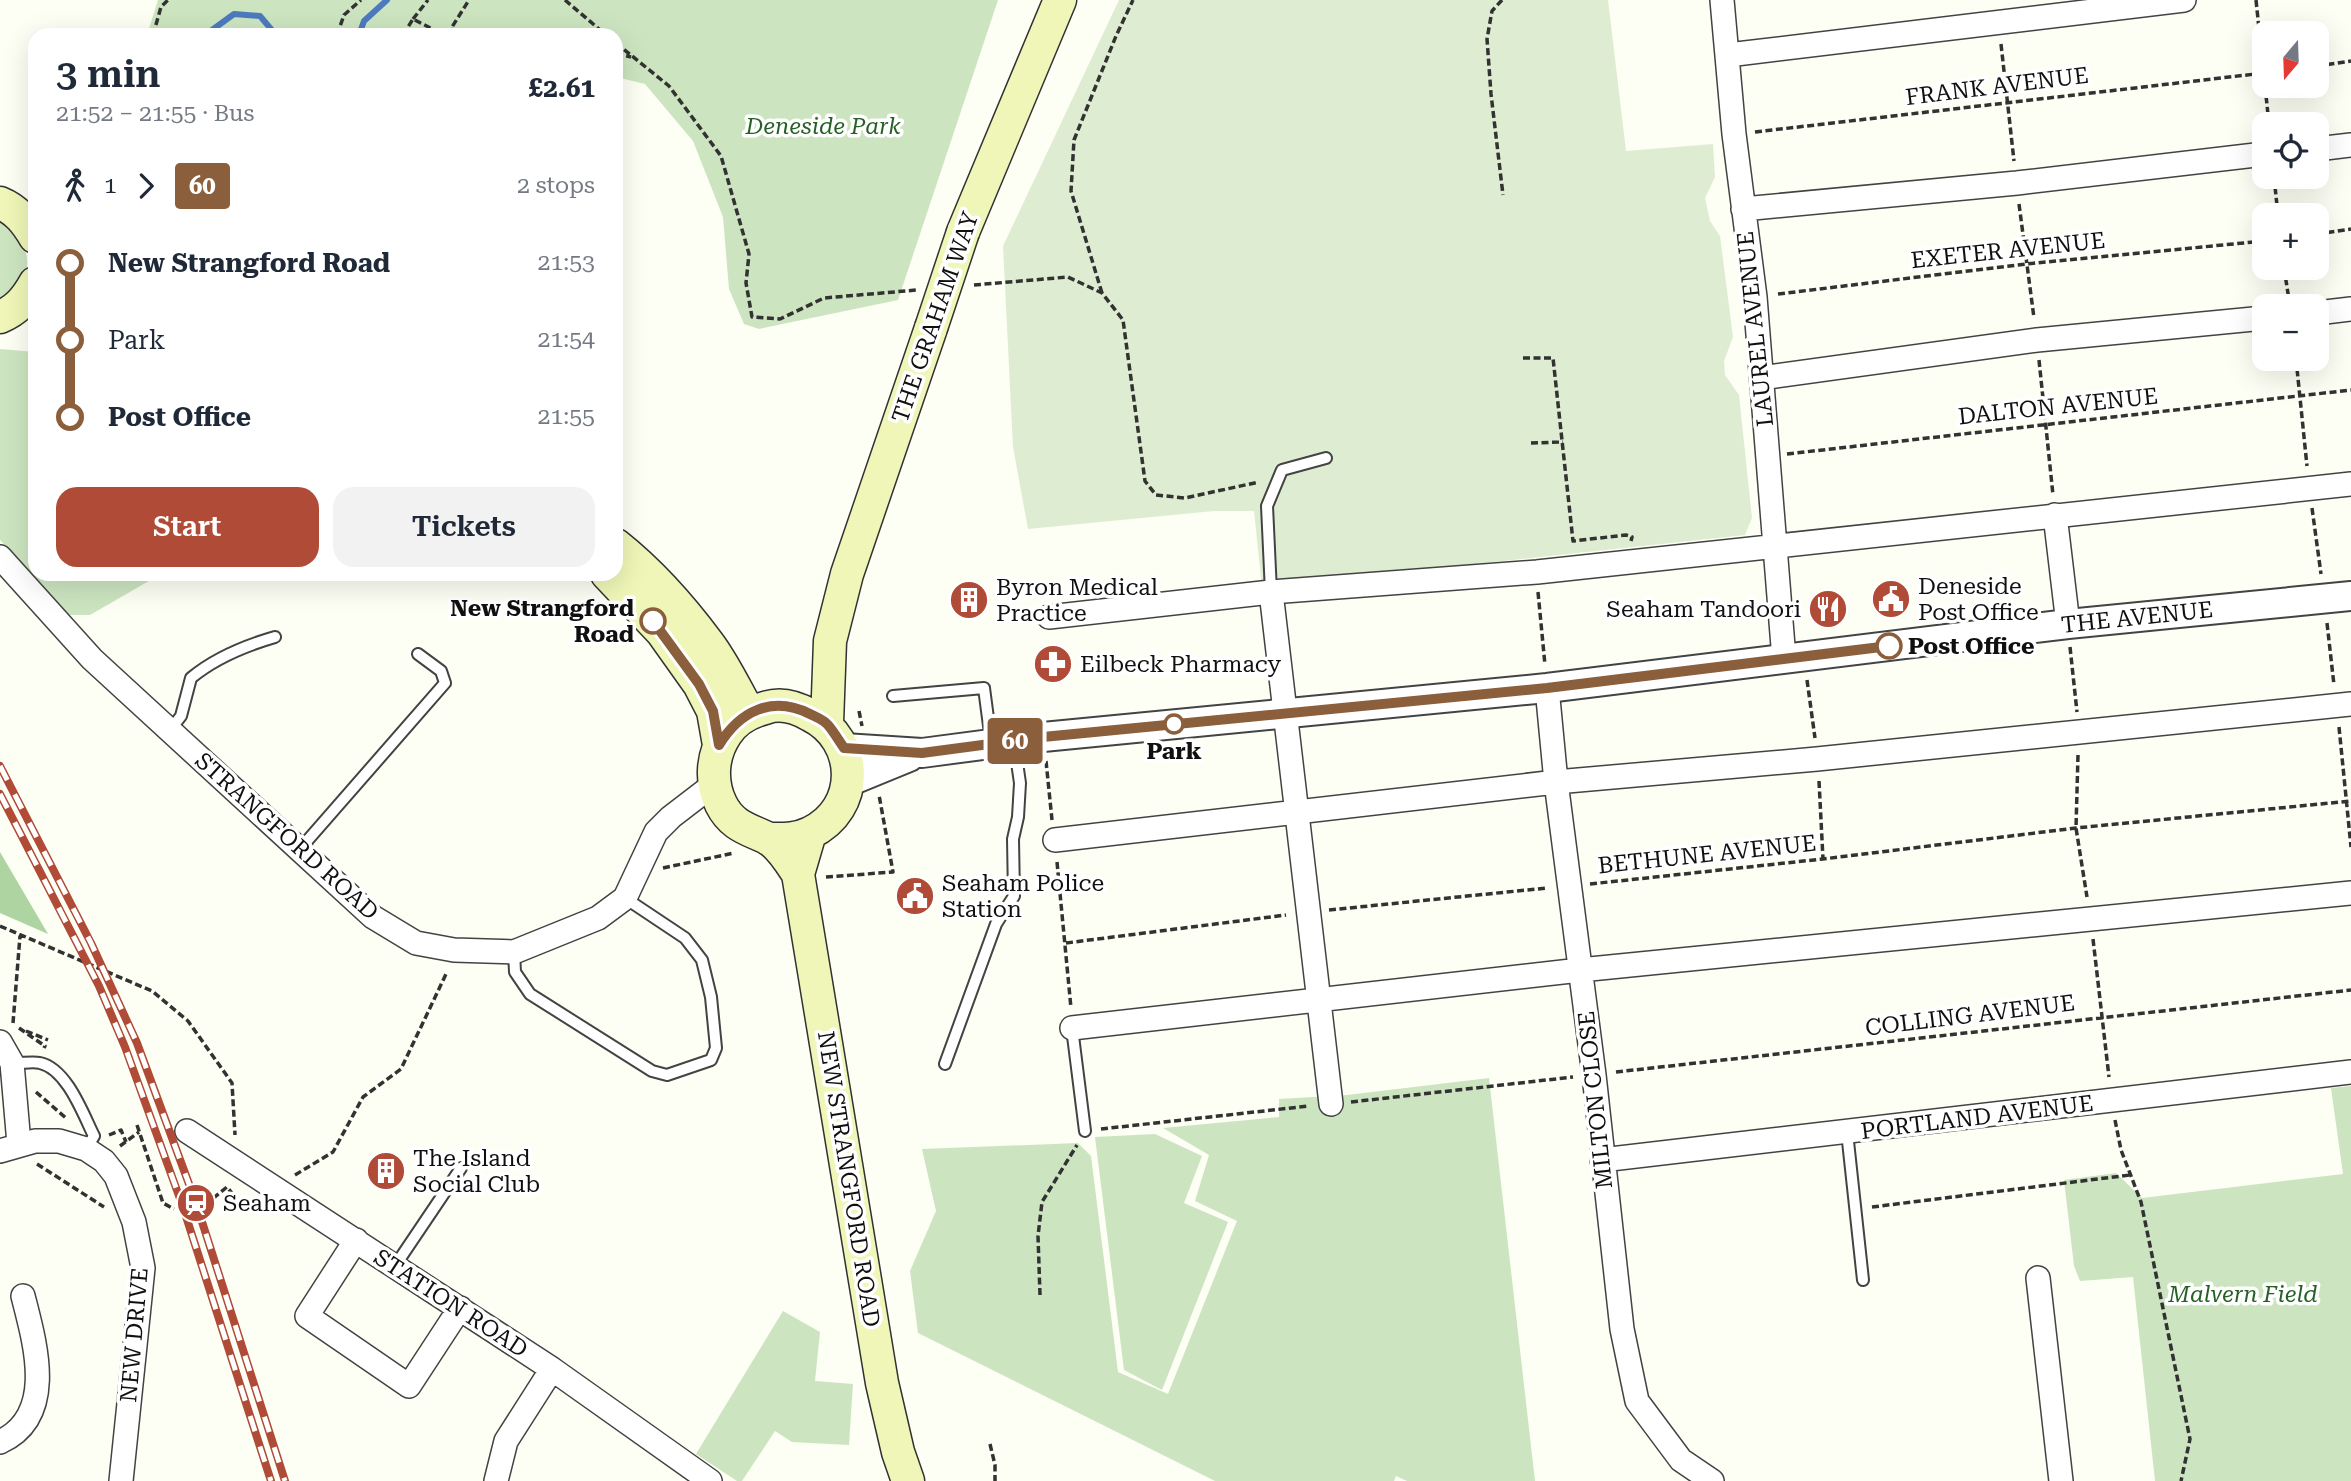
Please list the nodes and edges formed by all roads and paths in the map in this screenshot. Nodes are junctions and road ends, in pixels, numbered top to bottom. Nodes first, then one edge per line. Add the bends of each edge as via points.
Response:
1 (168, 0) edge
2 (361, 0) edge
3 (428, 0) edge
4 (469, 0) edge
5 (565, 0) edge
6 (1060, 0) edge
7 (1133, 0) edge
8 (1502, 0) edge
9 (1721, 0) edge
10 (2184, 0) edge
11 (2256, 0) edge
12 (413, 19) junction
13 (2258, 21) edge
14 (1999, 22) junction
15 (155, 28) edge
16 (339, 28) edge
17 (407, 28) edge
18 (432, 28) edge
19 (452, 28) edge
20 (598, 28) edge
21 (623, 49) edge
22 (623, 54) edge
23 (1728, 55) junction
24 (634, 58) junction
25 (2351, 61) edge
26 (2329, 64) edge
27 (2252, 75) edge
28 (2007, 103) junction
29 (1734, 134) junction
30 (2351, 145) edge
31 (2329, 148) edge
32 (2252, 156) edge
33 (2017, 183) junction
34 (1503, 195) dead end
35 (0, 203) edge
36 (1743, 209) junction
37 (28, 225) edge
38 (2351, 229) edge
39 (2329, 232) edge
40 (2252, 242) edge
41 (2026, 264) junction
42 (973, 285) dead end
43 (919, 290) dead end
44 (1102, 293) junction
45 (28, 296) edge
46 (1755, 297) junction
47 (2351, 309) edge
48 (2329, 312) edge
49 (0, 319) edge
50 (2252, 319) edge
51 (28, 325) edge
52 (2037, 340) junction
53 (1523, 358) dead end
54 (1762, 378) junction
55 (2351, 390) edge
56 (2045, 424) junction
57 (1563, 442) junction
58 (1531, 443) dead end
59 (1768, 456) junction
60 (1326, 458) dead end
61 (1277, 482) junction
62 (2351, 484) edge
63 (2055, 515) junction
64 (1630, 542) dead end
65 (1776, 548) junction
66 (623, 550) edge
67 (0, 556) edge
68 (1536, 572) junction
69 (614, 581) edge
70 (1271, 592) junction
71 (2351, 596) edge
72 (1049, 617) dead end
73 (2068, 624) junction
74 (275, 636) dead end
75 (830, 641) junction
76 (418, 654) dead end
77 (1784, 659) junction
78 (1547, 688) junction
79 (893, 696) dead end
80 (2351, 704) edge
81 (794, 706) junction
82 (749, 713) junction
83 (1285, 713) junction
84 (170, 730) junction
85 (835, 736) junction
86 (1043, 737) junction
87 (1002, 743) junction
88 (719, 745) junction
89 (922, 753) junction
90 (1556, 782) junction
91 (714, 784) junction
92 (863, 785) junction
93 (2351, 801) edge
94 (1296, 812) junction
95 (727, 814) junction
96 (671, 817) junction
97 (2076, 828) junction
98 (810, 833) junction
99 (1055, 840) junction
100 (757, 845) junction
101 (300, 849) junction
102 (640, 868) junction
103 (812, 876) junction
104 (1569, 886) junction
105 (2351, 893) edge
106 (625, 898) junction
107 (1307, 912) junction
108 (2091, 920) junction
109 (0, 926) edge
110 (20, 936) junction
111 (1066, 943) junction
112 (454, 950) junction
113 (514, 952) junction
114 (1580, 970) junction
115 (2351, 990) edge
116 (1318, 1000) junction
117 (2102, 1017) junction
118 (1072, 1027) junction
119 (20, 1030) dead end
120 (6, 1032) edge
121 (48, 1040) dead end
122 (12, 1063) junction
123 (945, 1064) dead end
124 (2351, 1072) edge
125 (1594, 1075) junction
126 (35, 1090) dead end
127 (2112, 1102) junction
128 (1331, 1104) dead end
129 (137, 1125) dead end
130 (76, 1128) dead end
131 (187, 1131) dead end
132 (1084, 1131) joint
133 (139, 1132) junction
134 (1847, 1132) junction
135 (126, 1142) junction
136 (90, 1143) junction
137 (16, 1151) edge
138 (113, 1152) dead end
139 (230, 1159) junction
140 (1602, 1160) junction
141 (461, 1168) dead end
142 (2130, 1175) junction
143 (282, 1191) junction
144 (205, 1205) dead end
145 (174, 1209) dead end
146 (1855, 1209) junction
147 (254, 1212) dead end
148 (131, 1213) junction
149 (355, 1240) junction
150 (395, 1266) junction
151 (2038, 1278) dead end
152 (1863, 1280) dead end
153 (1040, 1295) dead end
154 (23, 1296) dead end
155 (460, 1308) junction
156 (552, 1369) junction
157 (0, 1442) edge
158 (990, 1444) dead end
159 (121, 1481) edge
160 (496, 1481) edge
161 (710, 1481) edge
162 (908, 1481) edge
163 (995, 1481) edge
164 (1712, 1481) edge
165 (2061, 1481) edge
166 (2181, 1481) edge

1 - 15 path
2 - 16 path via 344,15
3 - 12 path
4 - 19 path
5 - 20 path
6 - 75 main road, THE GRAHAM WAY, bridge via 963,232 847,575
7 - 44 path via 1074,140 1071,191
8 - 34 path via 1492,11 1487,39
9 - 23 street, LAUREL AVENUE
10 - 14 street
11 - 13 path
12 - 17 path
12 - 18 path
14 - 23 street
14 - 28 path
21 - 24 path
22 - 24 path
23 - 29 street, LAUREL AVENUE
24 - 43 path via 669,86 721,156 749,254 746,283 752,317 780,318 824,298
25 - 26 path
27 - 28 path, FRANK AVENUE
28 - 29 path, FRANK AVENUE
28 - 33 path
29 - 36 street, LAUREL AVENUE
30 - 31 street
32 - 33 street
33 - 36 street
33 - 41 path
35 - 37 main road
36 - 46 street, LAUREL AVENUE
38 - 39 path
40 - 41 path, EXETER AVENUE
41 - 46 path, EXETER AVENUE
41 - 52 path
42 - 44 path via 1068,276
44 - 61 path via 1123,320 1145,481 1156,495 1185,498 1271,479
45 - 49 main road
46 - 54 street, LAUREL AVENUE
47 - 48 street
49 - 51 main road
50 - 52 street
52 - 54 street
52 - 56 path
53 - 57 path via 1553,358
54 - 59 street, LAUREL AVENUE
55 - 56 path, DALTON AVENUE
56 - 59 path, DALTON AVENUE
56 - 63 path
57 - 58 path
57 - 64 path via 1573,541 1626,535 1632,537
59 - 65 street, LAUREL AVENUE
60 - 61 lane via 1282,470
61 - 70 lane via 1267,506
62 - 63 street
63 - 65 street
63 - 73 street
65 - 68 street
65 - 77 street, LAUREL AVENUE
66 - 82 main road via 709,644
67 - 84 street, STRANGFORD ROAD via 92,659
68 - 70 street
68 - 78 path
69 - 88 main road via 662,632 699,684 713,711
70 - 72 street
70 - 83 street
71 - 73 street, THE AVENUE
73 - 77 street, THE AVENUE
74 - 84 lane via 202,668 191,678 181,716
75 - 81 main road, THE GRAHAM WAY
75 - 85 main road, THE GRAHAM WAY
76 - 101 lane via 441,671 444,683
77 - 78 street, THE AVENUE
78 - 83 street, THE AVENUE
78 - 90 street, MILTON CLOSE
79 - 87 lane via 984,688
80 - 90 street
81 - 82 main road via 771,706
81 - 85 main road
82 - 88 main road via 730,728
83 - 86 street, THE AVENUE
83 - 94 street
84 - 101 street, STRANGFORD ROAD
85 - 89 street, THE AVENUE
85 - 92 main road
86 - 87 street, THE AVENUE
86 - 99 path
87 - 89 street, THE AVENUE
87 - 123 lane via 1020,783 1013,839 1014,896 996,924
88 - 91 main road
89 - 92 street, THE AVENUE
90 - 94 street
90 - 104 street, MILTON CLOSE
91 - 95 main road
91 - 96 street, STRANGFORD ROAD
92 - 98 main road
92 - 103 path via 893,872
93 - 97 path, BETHUNE AVENUE
94 - 99 street
94 - 107 street
95 - 96 street via 709,811
95 - 100 main road
96 - 102 street, STRANGFORD ROAD via 656,832
97 - 104 path, BETHUNE AVENUE
97 - 108 path
98 - 100 main road
98 - 103 main road, NEW STRANGFORD ROAD
99 - 111 path
100 - 102 path via 658,869
100 - 103 main road, NEW STRANGFORD ROAD via 782,851
101 - 112 street, STRANGFORD ROAD via 373,917 416,943
102 - 106 street, STRANGFORD ROAD
103 - 162 main road, NEW STRANGFORD ROAD via 882,1383
104 - 107 path, BETHUNE AVENUE
104 - 114 street, MILTON CLOSE
105 - 108 street
106 - 113 street, STRANGFORD ROAD via 598,918
106 - 113 lane via 685,939 702,960 716,1048 711,1060 667,1075 652,1071 530,995 515,972
107 - 111 path, BETHUNE AVENUE
107 - 116 street
108 - 114 street
108 - 117 path
109 - 110 path
110 - 120 path
110 - 139 path via 152,991 188,1021 232,1083 236,1144
111 - 118 path
112 - 113 street, STRANGFORD ROAD
112 - 143 path via 401,1069 363,1097 333,1152 290,1178
114 - 116 street
114 - 125 street, MILTON CLOSE
115 - 117 path, COLLING AVENUE
116 - 118 street
116 - 128 street
117 - 125 path, COLLING AVENUE
117 - 127 path
118 - 132 lane
119 - 121 path
120 - 122 street
122 - 136 lane via 40,1063 56,1072 74,1094
122 - 137 street
124 - 127 street, PORTLAND AVENUE
125 - 140 street, MILTON CLOSE
126 - 130 path
127 - 134 street, PORTLAND AVENUE
127 - 142 path
129 - 133 path
131 - 139 street, STATION ROAD
132 - 153 path via 1042,1202
133 - 135 path
133 - 145 path via 163,1203
134 - 140 street, PORTLAND AVENUE
134 - 146 lane
135 - 136 path via 121,1130
135 - 138 path
136 - 137 street, NEW DRIVE via 35,1141
136 - 148 street, NEW DRIVE via 116,1176
137 - 148 path via 119,1217
139 - 143 street, STATION ROAD
140 - 164 street, MILTON CLOSE via 1622,1329 1637,1401 1681,1461
141 - 150 lane
142 - 146 path
142 - 166 path via 2141,1202 2190,1439
143 - 149 street, STATION ROAD
144 - 147 path via 227,1186
146 - 152 lane
148 - 159 street, NEW DRIVE via 142,1268
149 - 150 street, STATION ROAD
149 - 155 street via 307,1316 409,1386
150 - 155 street, STATION ROAD
151 - 165 street
154 - 157 street via 34,1340 36,1400 28,1419
155 - 156 street, STATION ROAD
156 - 160 street via 506,1441
156 - 161 street, STATION ROAD
158 - 163 path

